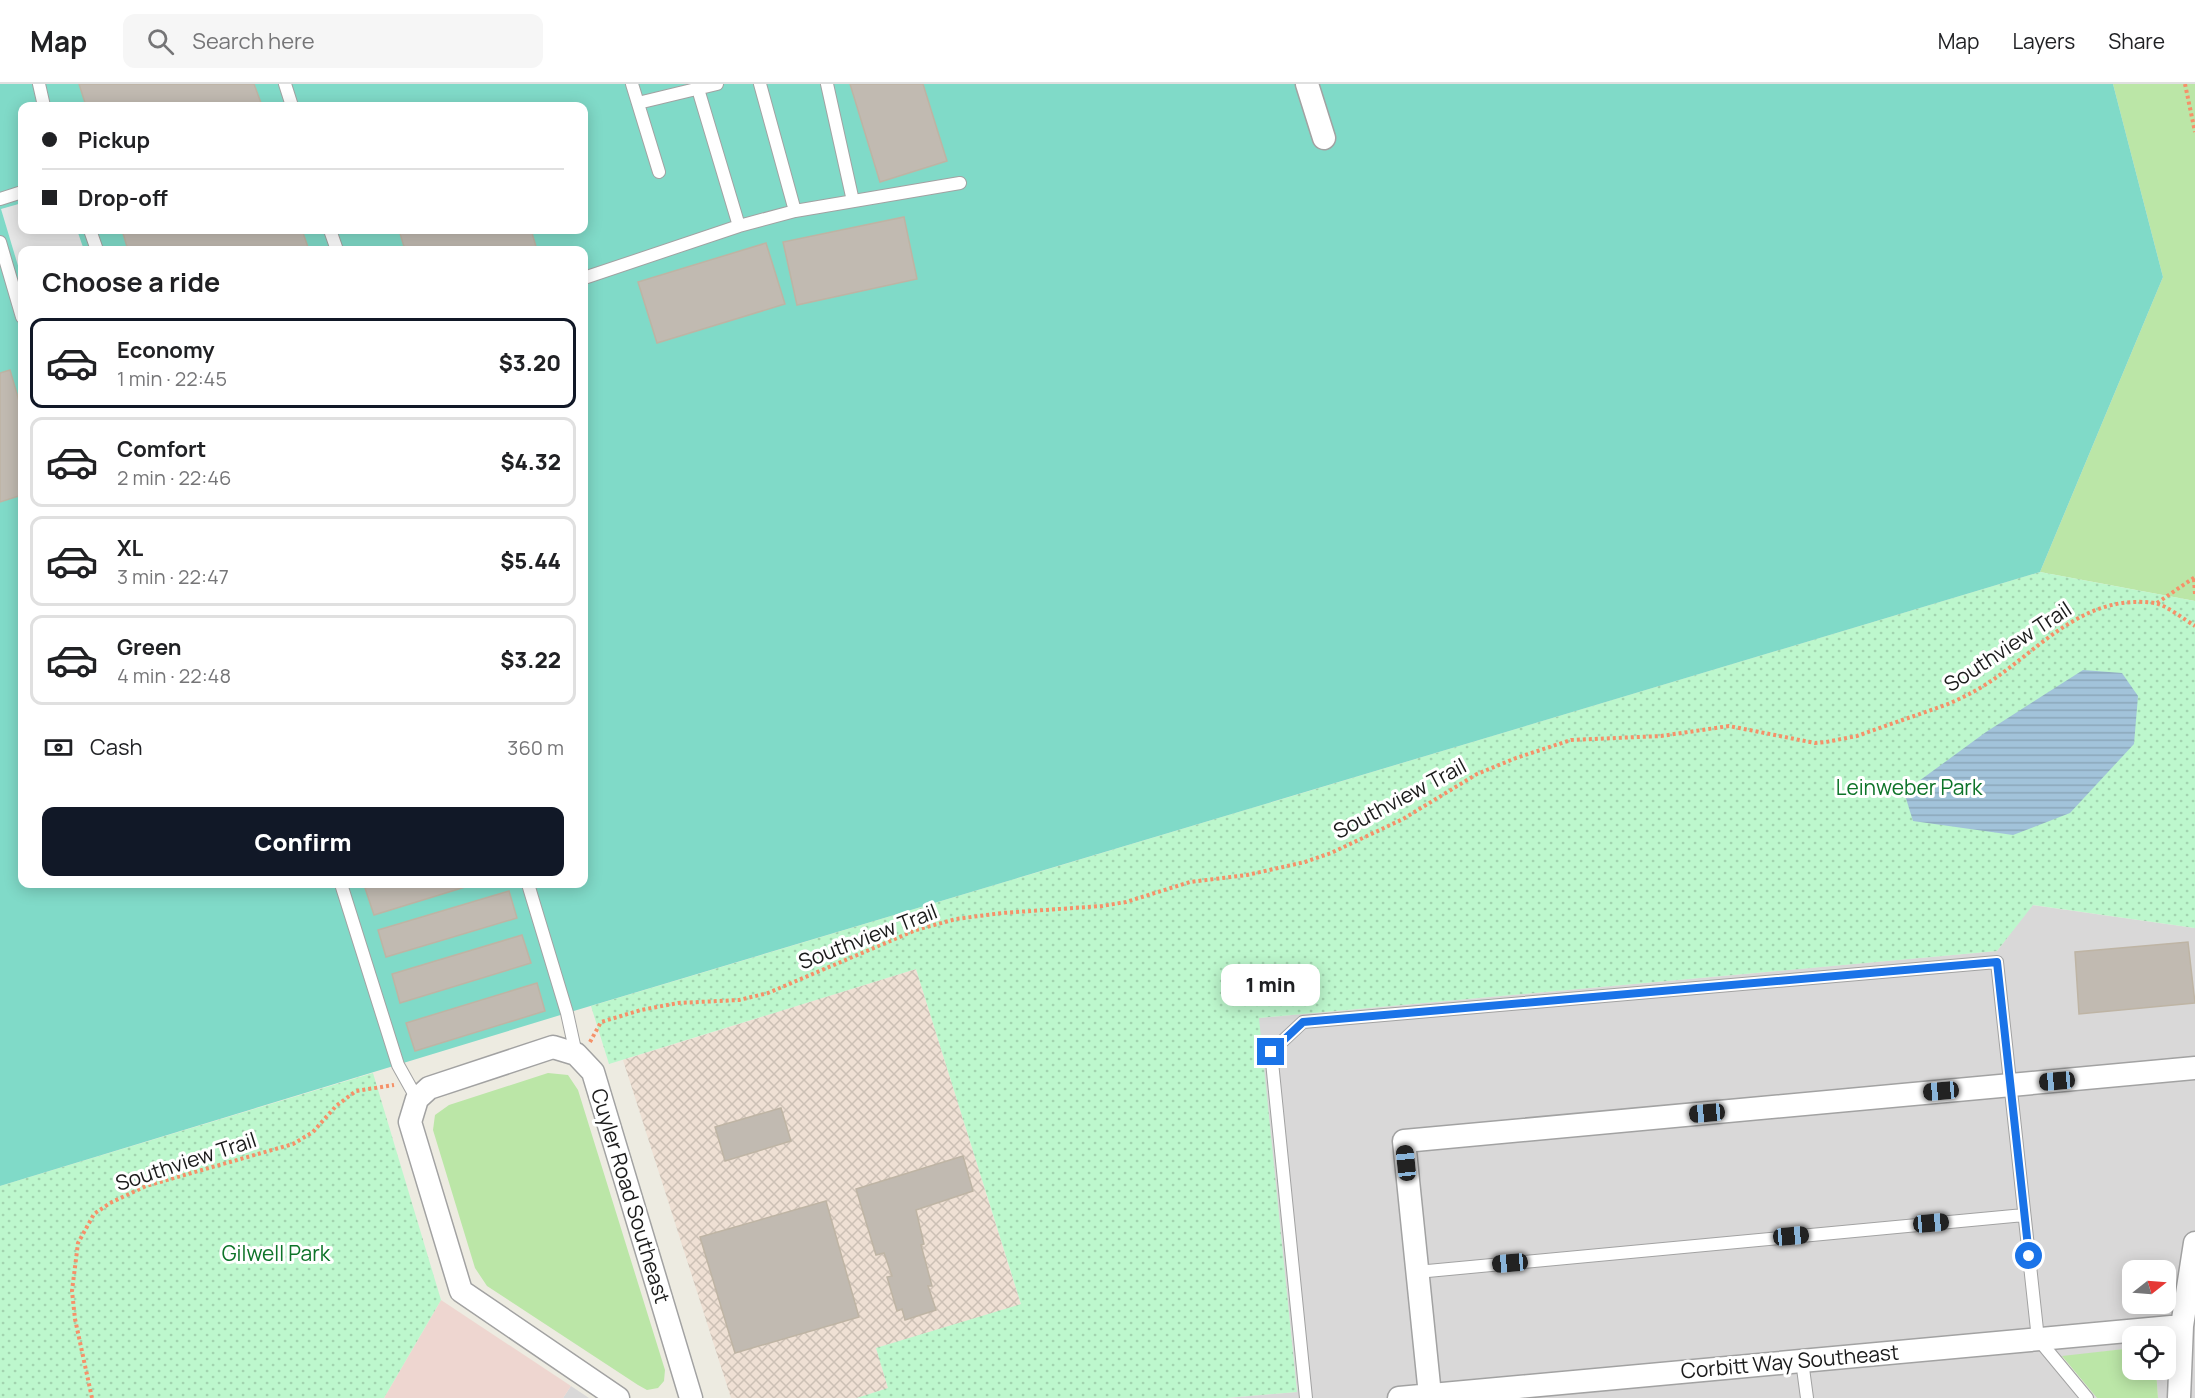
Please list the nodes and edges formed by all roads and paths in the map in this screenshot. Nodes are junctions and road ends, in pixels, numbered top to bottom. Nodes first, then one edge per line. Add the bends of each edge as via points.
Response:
1 (39, 84) edge
2 (285, 84) edge
3 (632, 84) edge
4 (717, 84) edge
5 (760, 84) edge
6 (827, 84) edge
7 (1307, 84) edge
8 (2185, 84) edge
9 (698, 89) junction
10 (43, 102) edge
11 (291, 102) edge
12 (638, 103) junction
13 (2195, 132) edge
14 (1323, 138) dead end
15 (659, 172) dead end
16 (960, 183) dead end
17 (18, 193) edge
18 (0, 199) edge
19 (853, 201) junction
20 (795, 211) junction
21 (739, 226) junction
22 (0, 242) edge
23 (588, 277) edge
24 (18, 303) edge
25 (2194, 578) edge
26 (2195, 594) edge
27 (2157, 603) junction
28 (2195, 626) edge
29 (342, 888) edge
30 (529, 888) edge
31 (576, 1054) junction
32 (2195, 1068) edge
33 (2011, 1085) junction
34 (417, 1099) junction
35 (2025, 1215) junction
36 (2195, 1243) edge
37 (1417, 1272) junction
38 (2182, 1326) junction
39 (2038, 1339) junction
40 (1802, 1361) junction
41 (1430, 1395) junction
42 (92, 1398) edge
43 (618, 1398) edge
44 (691, 1398) edge
45 (1306, 1398) edge
46 (1399, 1398) edge
47 (1807, 1398) edge
48 (2087, 1398) edge
49 (2180, 1398) edge

1 - 10 lane
2 - 11 lane
3 - 12 lane
4 - 9 lane
5 - 20 lane
6 - 19 lane
7 - 14 street
8 - 13 path
9 - 12 lane
9 - 21 lane
12 - 15 lane
16 - 19 lane
17 - 18 lane
19 - 20 lane
20 - 21 lane
21 - 23 lane
22 - 24 lane
25 - 26 path
25 - 27 path
27 - 28 path
27 - 31 path, Southview Trail via 2120,604 2084,614 1966,696 1857,736 1815,743 1730,726 1661,736 1571,740 1477,774 1403,819 1305,862 1190,882 1102,906 956,919 916,930 768,993 739,1000 678,1003 601,1022 593,1040
29 - 34 lane via 398,1065
30 - 31 lane
31 - 34 street via 554,1047 429,1088
31 - 44 street, Cuyler Road Southeast via 593,1072
32 - 33 street
33 - 35 lane
33 - 37 street via 1404,1141
33 - 45 lane via 1997,962 1303,1022 1271,1052
34 - 42 path, Southview Trail via 404,1086 356,1091 313,1132 293,1144 146,1186 94,1215 78,1244 72,1291
34 - 43 street via 410,1122 461,1291
35 - 37 lane
35 - 39 lane
36 - 38 street
37 - 41 street
38 - 39 street, Corbitt Way Southeast
38 - 49 street
39 - 40 street, Corbitt Way Southeast
39 - 48 lane
40 - 41 street, Corbitt Way Southeast
40 - 47 lane
41 - 46 street, Corbitt Way Southeast

